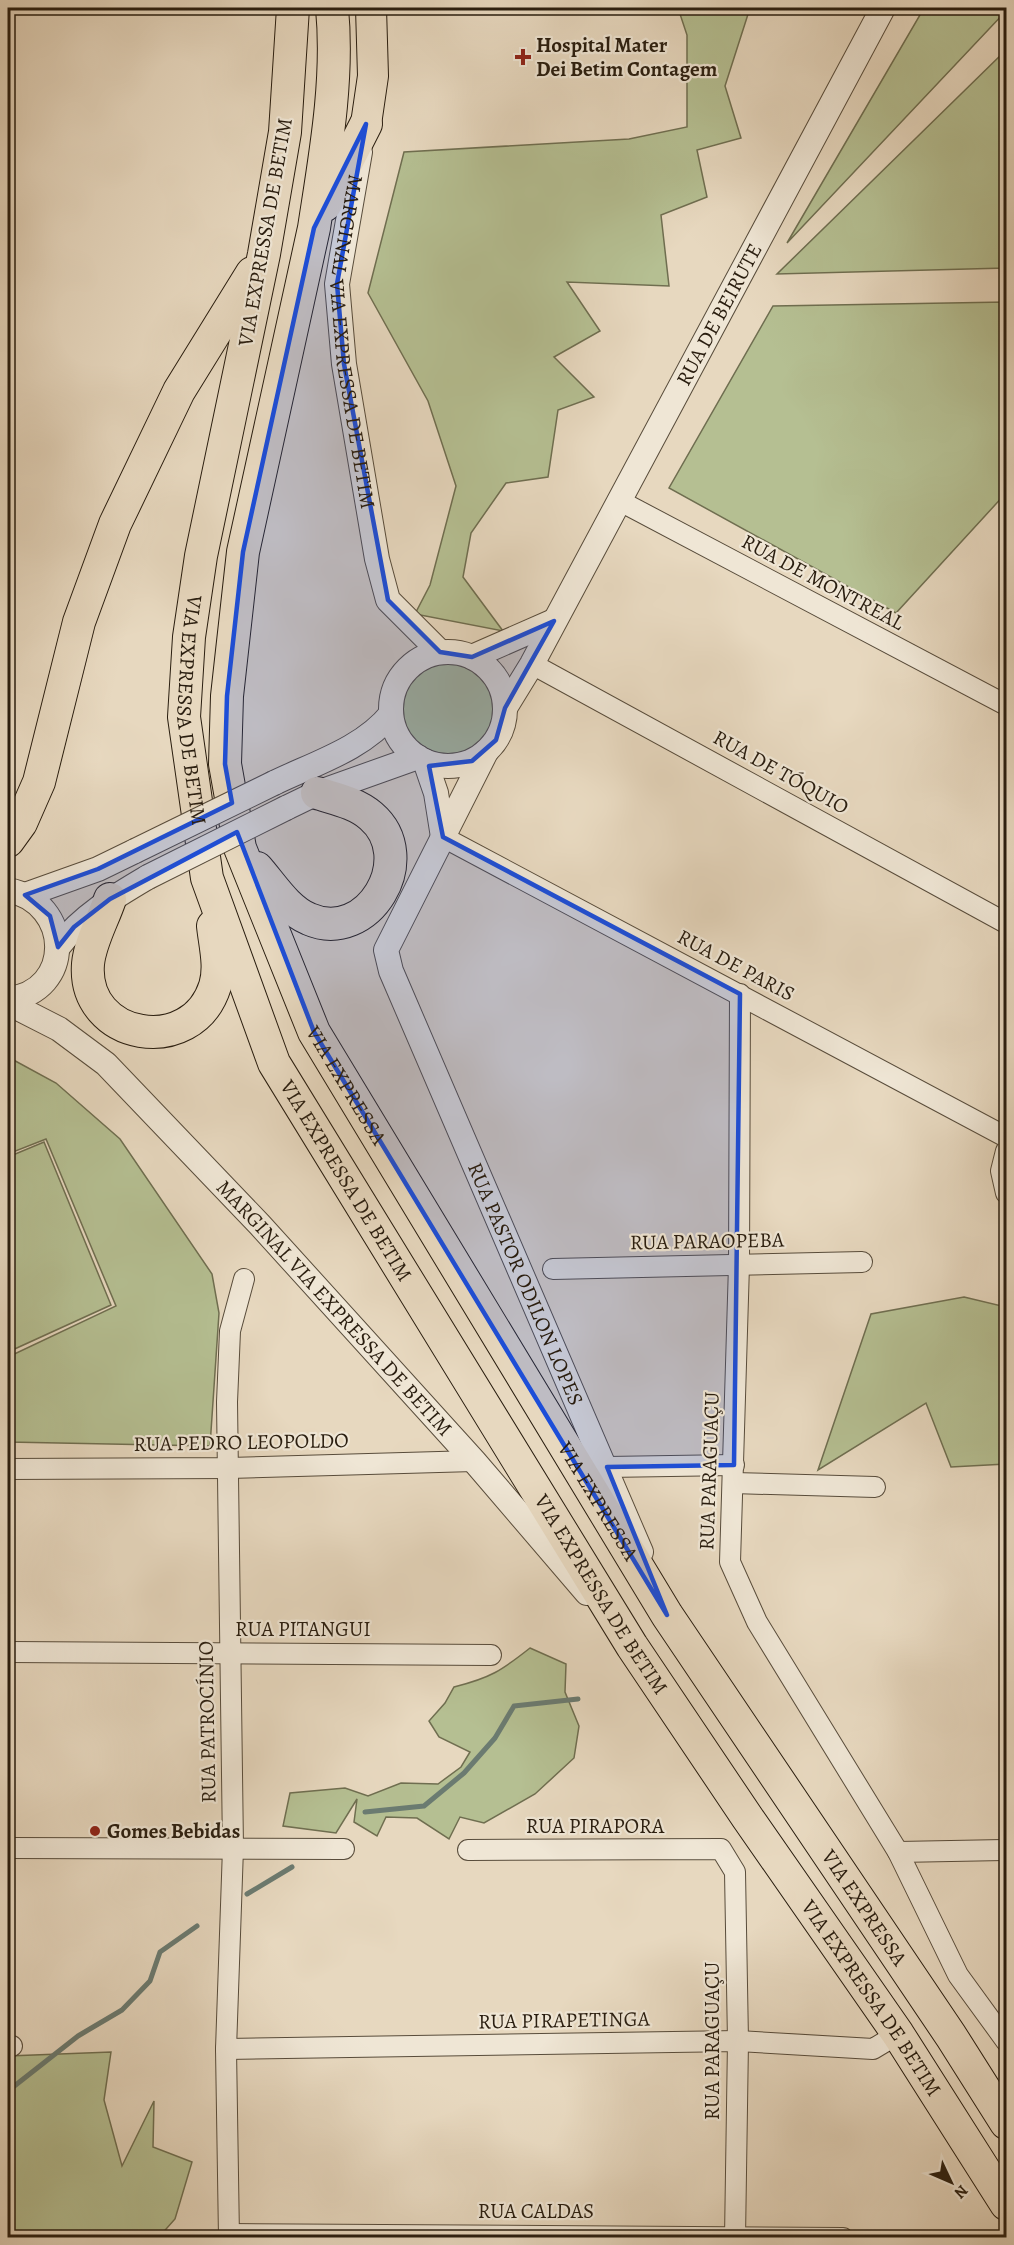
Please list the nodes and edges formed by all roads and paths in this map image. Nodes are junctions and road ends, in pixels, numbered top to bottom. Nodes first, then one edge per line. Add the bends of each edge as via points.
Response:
1 (332, 8) edge
2 (371, 8) edge
3 (884, 8) edge
4 (292, 11) edge
5 (366, 124) junction
6 (314, 228) junction
7 (264, 254) junction
8 (618, 500) junction
9 (554, 621) junction
10 (440, 652) junction
11 (472, 657) junction
12 (532, 664) junction
13 (1006, 705) edge
14 (505, 708) junction
15 (391, 714) junction
16 (486, 752) junction
17 (422, 759) junction
18 (317, 793) junction
19 (443, 837) junction
20 (8, 841) edge
21 (240, 848) junction
22 (207, 878) junction
23 (16, 893) edge
24 (110, 899) junction
25 (1006, 923) edge
26 (58, 947) junction
27 (740, 994) junction
28 (8, 999) edge
29 (8, 1003) edge
30 (1006, 1137) edge
31 (1006, 1151) edge
32 (1006, 1193) edge
33 (862, 1262) dead end
34 (739, 1265) junction
35 (553, 1269) dead end
36 (244, 1279) dead end
37 (474, 1461) junction
38 (607, 1467) junction
39 (8, 1468) edge
40 (229, 1468) junction
41 (734, 1474) junction
42 (875, 1487) dead end
43 (667, 1615) junction
44 (632, 1646) junction
45 (8, 1652) edge
46 (229, 1653) junction
47 (491, 1654) dead end
48 (8, 1848) edge
49 (232, 1848) junction
50 (344, 1849) dead end
51 (721, 1849) joint
52 (468, 1850) dead end
53 (1004, 1850) dead end
54 (898, 1852) junction
55 (898, 2034) junction
56 (738, 2041) junction
57 (1006, 2041) edge
58 (226, 2049) junction
59 (1006, 2123) edge
60 (1006, 2204) edge
61 (229, 2236) edge
62 (735, 2237) edge
63 (843, 2238) edge

1 - 6 highway, VIA EXPRESSA DE BETIM via 336,46
2 - 5 main road, MARGINAL VIA EXPRESSA DE BETIM via 373,76
3 - 8 street, RUA DE BEIRUTE
4 - 7 highway, VIA EXPRESSA DE BETIM via 285,132
5 - 6 highway
5 - 10 street, MARGINAL VIA EXPRESSA DE BETIM via 337,284 344,364 377,559 388,600
6 - 21 highway, VIA EXPRESSA DE BETIM via 243,552 227,696 225,764
7 - 20 highway via 179,392 115,524 79,622 39,782 21,823
7 - 22 highway, VIA EXPRESSA DE BETIM via 201,556 189,637 184,717
8 - 9 street, RUA DE BEIRUTE
8 - 13 street, RUA DE MONTREAL
9 - 11 street
9 - 12 street, RUA DE BEIRUTE
10 - 11 street
10 - 15 street via 425,657 403,675
11 - 14 street via 496,677
12 - 14 street, RUA DE BEIRUTE
12 - 25 street, RUA DE TÓQUIO
14 - 16 street via 503,724
15 - 17 street via 405,746
15 - 23 street, bridge via 363,740 98,869
16 - 17 street via 457,765
16 - 19 street
17 - 18 street
17 - 19 street via 436,793
18 - 21 highway via 357,805 385,834 391,855 389,875 382,894 368,910 350,920 330,924 308,919 287,903
18 - 24 street, bridge
19 - 27 street, RUA DE PARIS
19 - 38 street, RUA PASTOR ODILON LOPES via 386,950 391,971
21 - 43 highway, VIA EXPRESSA via 314,1032
22 - 24 highway via 218,964 215,985 206,1004 174,1030 132,1030 113,1020 99,1005 90,986 88,965
22 - 44 highway, VIA EXPRESSA DE BETIM via 274,1063
23 - 26 street via 39,904 50,916
24 - 26 street via 74,927
26 - 28 street via 46,979 33,990
27 - 30 street, RUA DE PARIS
27 - 34 street, RUA PARAGUAÇU
29 - 37 street, MARGINAL VIA EXPRESSA DE BETIM via 59,1029 106,1064 260,1225
31 - 32 street via 1002,1171
33 - 34 street, RUA PARAOPEBA
34 - 35 street, RUA PARAOPEBA
34 - 41 street, RUA PARAGUAÇU
36 - 40 street, RUA PATROCÍNIO via 230,1331
37 - 40 street, RUA PEDRO LEOPOLDO
37 - 44 street, MARGINAL VIA EXPRESSA DE BETIM
38 - 41 street
38 - 43 street, RUA PASTOR ODILON LOPES
39 - 40 street, RUA PEDRO LEOPOLDO
40 - 46 street, RUA PATROCÍNIO
41 - 42 street
41 - 54 street, RUA PARAGUAÇU via 729,1562 757,1622
43 - 59 highway, VIA EXPRESSA
44 - 55 highway, VIA EXPRESSA DE BETIM
45 - 46 street, RUA PITANGUI
46 - 47 street, RUA PITANGUI
46 - 49 street, RUA PATROCÍNIO
48 - 49 street
49 - 50 street
49 - 58 street, RUA PATROCÍNIO
51 - 52 street, RUA PIRAPORA
51 - 56 street, RUA PARAGUAÇU via 735,1872
53 - 54 street
54 - 57 street, RUA PARAGUAÇU via 957,1975
55 - 56 street, RUA PIRAPETINGA via 873,2049
55 - 60 highway, VIA EXPRESSA DE BETIM
56 - 58 street, RUA PIRAPETINGA
56 - 62 street, RUA PARAGUAÇU
58 - 61 street, RUA PATROCÍNIO
61 - 62 street, RUA CALDAS
62 - 63 street, RUA CALDAS

